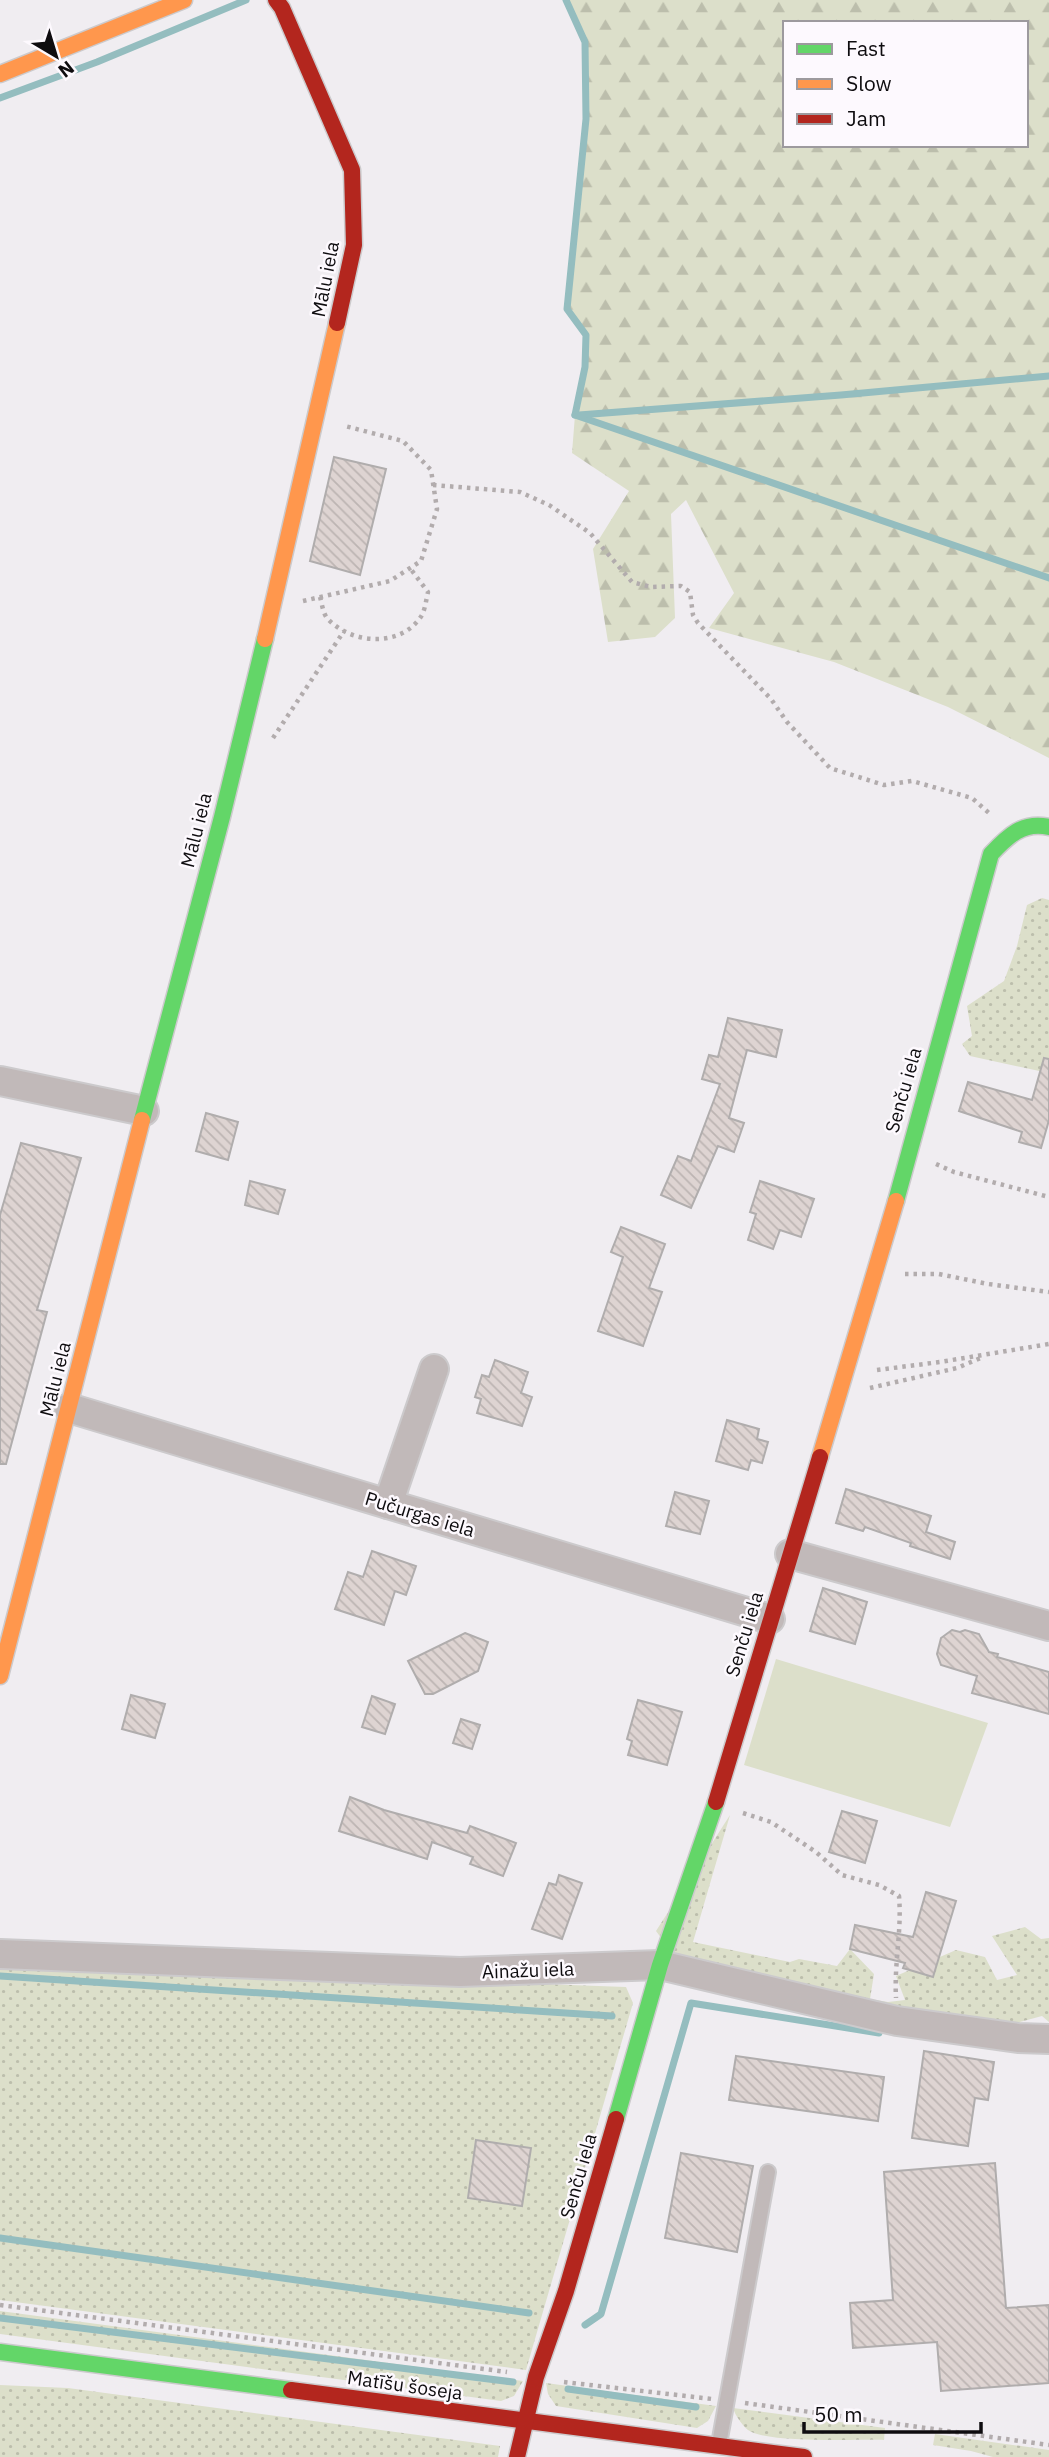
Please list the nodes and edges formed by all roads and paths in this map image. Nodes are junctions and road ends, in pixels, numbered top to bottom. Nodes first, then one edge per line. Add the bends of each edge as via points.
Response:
1 (184, 0) edge
2 (276, 0) edge
3 (0, 74) edge
4 (317, 419) junction
5 (433, 485) junction
6 (410, 568) junction
7 (320, 597) junction
8 (271, 609) junction
9 (344, 631) junction
10 (267, 747) dead end
11 (1049, 827) edge
12 (1012, 834) junction
13 (0, 1081) edge
14 (144, 1111) junction
15 (908, 1152) junction
16 (1049, 1197) edge
17 (875, 1276) junction
18 (1049, 1292) edge
19 (1049, 1344) edge
20 (989, 1354) junction
21 (434, 1369) dead end
22 (845, 1373) junction
23 (839, 1394) junction
24 (69, 1408) junction
25 (388, 1504) junction
26 (790, 1554) junction
27 (771, 1619) junction
28 (1049, 1626) edge
29 (0, 1676) edge
30 (715, 1805) junction
31 (0, 1954) edge
32 (660, 1965) junction
33 (898, 2021) junction
34 (1049, 2039) edge
35 (768, 2172) dead end
36 (0, 2305) edge
37 (0, 2351) edge
38 (519, 2374) dead end
39 (553, 2380) dead end
40 (711, 2399) dead end
41 (740, 2403) dead end
42 (525, 2422) junction
43 (719, 2445) junction
44 (1049, 2445) edge
45 (517, 2457) edge
46 (804, 2457) edge

1 - 3 street
2 - 4 street, Mālu iela via 352,170 354,245
4 - 5 path via 403,441 431,470
4 - 8 street, Mālu iela
5 - 6 path via 436,509 421,561
5 - 12 path via 520,492 549,505 590,533 632,582 681,586 690,592 698,623 830,768 884,785 912,782 972,798
6 - 7 path via 390,581
6 - 9 path via 428,592 422,617 401,635 369,640
7 - 8 path
7 - 9 path via 326,617
8 - 14 street, Mālu iela
9 - 10 path
11 - 12 street via 1040,823 1022,826
12 - 15 street, Senču iela via 991,854
13 - 14 street
14 - 24 street, Mālu iela
15 - 16 path via 954,1172
15 - 17 street, Senču iela
17 - 18 path via 939,1274
17 - 22 street, Senču iela
19 - 20 path
20 - 22 path
20 - 23 path via 957,1368
21 - 25 street
22 - 23 street, Senču iela
23 - 26 street, Senču iela
24 - 25 street, Pučurgas iela
24 - 29 street, Mālu iela
25 - 27 street, Pučurgas iela
26 - 27 street, Senču iela
26 - 28 street
27 - 30 street, Senču iela
30 - 32 street, Senču iela
30 - 33 path via 771,1822 842,1875 899,1896 901,1920 894,1972
31 - 32 street, Ainažu iela via 460,1972
32 - 33 street, Ainažu iela
32 - 42 street, Senču iela
33 - 34 street, Ainažu iela
35 - 43 lane
36 - 38 path
37 - 42 street, Matīšu šoseja
39 - 40 path
41 - 44 path
42 - 43 street, Matīšu šoseja
42 - 45 street, Senču iela
43 - 46 street, Matīšu šoseja

